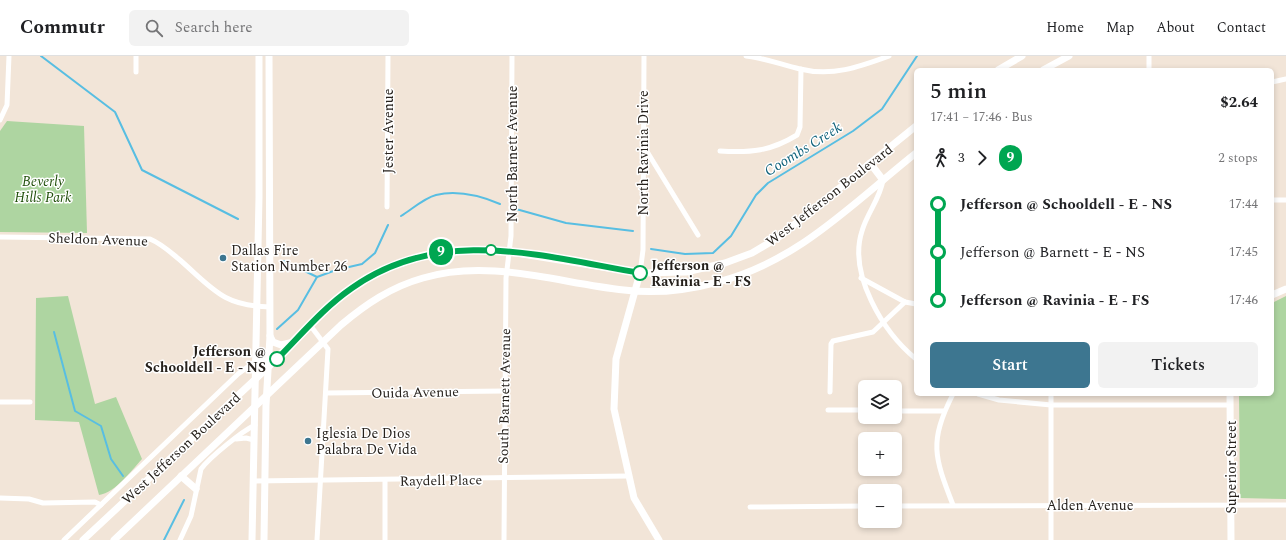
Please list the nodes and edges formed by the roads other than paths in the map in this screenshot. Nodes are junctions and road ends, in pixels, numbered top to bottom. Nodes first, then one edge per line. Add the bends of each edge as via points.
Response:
1 (9, 56) edge
2 (136, 56) edge
3 (259, 56) edge
4 (269, 56) edge
5 (388, 56) edge
6 (512, 56) edge
7 (644, 56) edge
8 (746, 56) edge
9 (753, 56) edge
10 (889, 56) edge
11 (1022, 56) edge
12 (1069, 56) edge
13 (1149, 56) edge
14 (1001, 68) edge
15 (1048, 68) edge
16 (1149, 68) edge
17 (800, 70) junction
18 (136, 72) dead end
19 (1286, 79) edge
20 (1274, 82) edge
21 (0, 120) edge
22 (914, 128) edge
23 (643, 144) junction
24 (720, 151) dead end
25 (914, 155) edge
26 (870, 163) junction
27 (883, 180) junction
28 (1274, 200) edge
29 (1286, 200) edge
30 (387, 207) dead end
31 (698, 235) dead end
32 (0, 237) edge
33 (510, 252) junction
34 (506, 272) junction
35 (640, 273) junction
36 (861, 278) junction
37 (1286, 289) edge
38 (634, 291) junction
39 (1274, 294) edge
40 (905, 302) junction
41 (914, 304) edge
42 (256, 307) junction
43 (270, 307) junction
44 (884, 322) junction
45 (310, 324) junction
46 (270, 336) junction
47 (294, 342) junction
48 (324, 342) junction
49 (914, 357) edge
50 (257, 360) junction
51 (268, 363) junction
52 (257, 377) junction
53 (504, 391) junction
54 (830, 392) dead end
55 (326, 393) junction
56 (266, 395) junction
57 (952, 396) edge
58 (986, 396) edge
59 (1051, 396) edge
60 (1230, 396) edge
61 (0, 402) edge
62 (30, 402) dead end
63 (256, 404) junction
64 (1230, 404) junction
65 (1051, 405) junction
66 (828, 410) dead end
67 (858, 410) edge
68 (902, 411) edge
69 (944, 411) junction
70 (255, 425) junction
71 (236, 439) junction
72 (254, 440) junction
73 (181, 476) junction
74 (629, 476) junction
75 (504, 479) junction
76 (253, 481) junction
77 (265, 481) junction
78 (321, 481) junction
79 (386, 481) junction
80 (196, 489) junction
81 (0, 498) edge
82 (101, 505) junction
83 (952, 505) junction
84 (1231, 505) junction
85 (1286, 505) edge
86 (750, 506) dead end
87 (858, 506) edge
88 (902, 506) edge
89 (1051, 506) junction
90 (64, 540) edge
91 (83, 540) edge
92 (114, 540) edge
93 (180, 540) edge
94 (252, 540) edge
95 (264, 540) edge
96 (318, 540) edge
97 (385, 540) edge
98 (504, 540) edge
99 (659, 540) edge
100 (1051, 540) edge
101 (1231, 540) edge

1 - 21 street via 7,105
2 - 18 street
3 - 42 main road
4 - 43 main road
5 - 30 street, Jester Avenue
6 - 33 street, North Barnett Avenue
7 - 23 street, North Ravinia Drive
8 - 9 street
9 - 17 street
10 - 17 street via 838,72
11 - 14 main road
12 - 15 main road
13 - 16 street
17 - 24 street via 800,127 797,135 759,151
19 - 20 street
22 - 26 main road, West Jefferson Boulevard
23 - 31 street
23 - 35 street, North Ravinia Drive via 643,250
25 - 27 main road, West Jefferson Boulevard
26 - 27 main road
26 - 35 main road, West Jefferson Boulevard via 784,233 752,253 725,263 686,272
27 - 36 street via 881,192 867,218 858,245
27 - 38 main road, West Jefferson Boulevard via 799,246 758,268 719,282 687,288
28 - 29 street
32 - 42 street, Sheldon Avenue via 150,239 167,248 223,297 240,305
33 - 34 street, South Barnett Avenue
33 - 35 main road, West Jefferson Boulevard
33 - 45 main road, West Jefferson Boulevard via 461,250 430,254 397,264 352,288
34 - 38 main road, West Jefferson Boulevard
34 - 48 main road, West Jefferson Boulevard via 460,271 404,284 372,301
34 - 53 street, South Barnett Avenue
35 - 38 main road
36 - 40 street
36 - 44 street
37 - 39 main road
38 - 74 main road via 614,367 614,409
40 - 41 street
40 - 44 street
42 - 43 street, Sheldon Avenue
42 - 50 main road
43 - 46 main road
44 - 49 street via 895,338
44 - 54 street via 873,332 831,344
45 - 47 main road, West Jefferson Boulevard
45 - 48 street
46 - 47 main road via 273,342 281,345
46 - 51 main road
47 - 51 main road, West Jefferson Boulevard
48 - 55 street via 328,349
48 - 56 main road, West Jefferson Boulevard
50 - 51 street
50 - 52 main road
50 - 82 street via 212,398
51 - 52 main road, West Jefferson Boulevard
51 - 56 main road
52 - 63 main road
52 - 91 main road, West Jefferson Boulevard
53 - 55 street, Ouida Avenue
53 - 75 street, South Barnett Avenue
55 - 78 street
56 - 63 main road, West Jefferson Boulevard
56 - 77 main road
57 - 69 street
58 - 65 street via 1006,401
59 - 65 street
60 - 64 main road, Superior Street
61 - 62 street
63 - 70 main road
63 - 73 main road, West Jefferson Boulevard
64 - 65 street
64 - 84 main road, Superior Street
65 - 89 street
66 - 67 street
68 - 69 street
69 - 83 street via 937,432 936,453 940,474
70 - 71 street
70 - 72 main road
71 - 72 street
71 - 80 street via 206,462 198,476
72 - 76 main road
73 - 80 main road
73 - 92 main road, West Jefferson Boulevard
74 - 75 street, Raydell Place
74 - 99 main road via 634,498
75 - 79 street, Raydell Place
75 - 98 street, South Barnett Avenue
76 - 77 street, Raydell Place
76 - 94 main road
77 - 78 street, Raydell Place
77 - 95 main road
78 - 79 street, Raydell Place
78 - 96 street
79 - 97 street
80 - 93 street via 191,516
81 - 82 street via 29,499 43,503 95,502
82 - 90 street
83 - 88 street, Alden Avenue
83 - 89 street, Alden Avenue
84 - 85 street, Alden Avenue
84 - 89 street, Alden Avenue
84 - 101 main road, Superior Street
86 - 87 street
89 - 100 street

